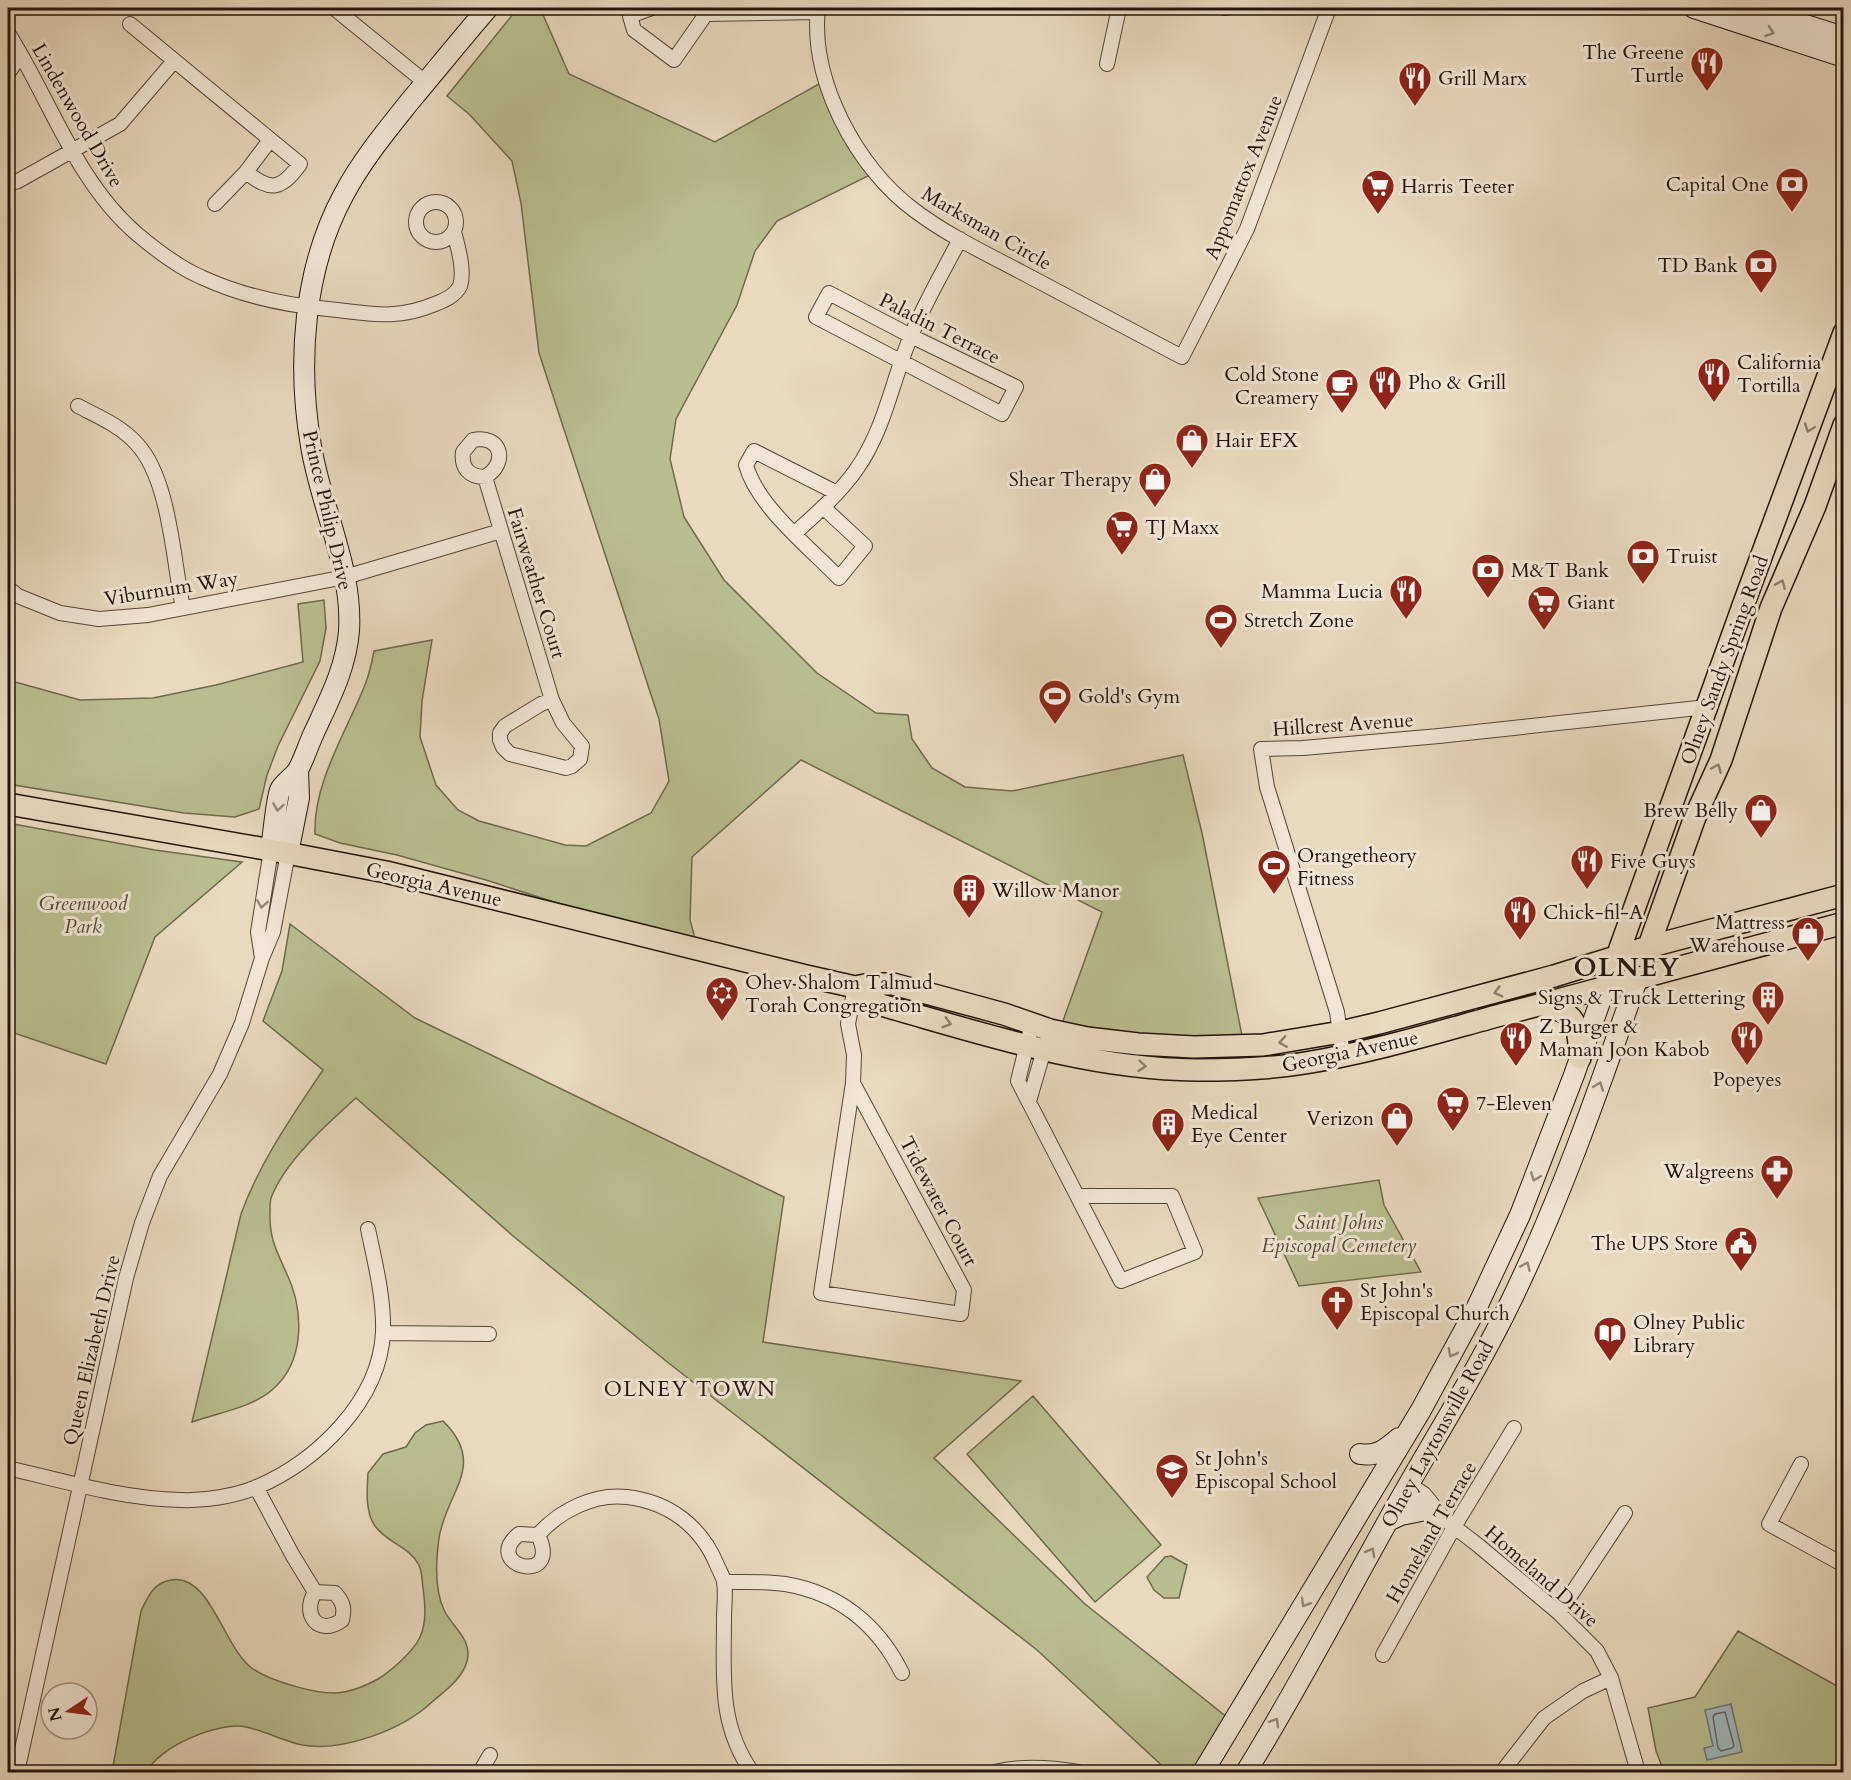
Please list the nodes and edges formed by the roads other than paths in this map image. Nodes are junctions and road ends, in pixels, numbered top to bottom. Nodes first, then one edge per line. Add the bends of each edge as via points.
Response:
1 (334, 8) edge
2 (488, 8) edge
3 (652, 8) edge
4 (1119, 8) edge
5 (1329, 8) edge
6 (1694, 8) edge
7 (1757, 8) edge
8 (704, 10) edge
9 (817, 10) edge
10 (130, 24) dead end
11 (8, 33) edge
12 (1844, 37) edge
13 (21, 55) junction
14 (1844, 57) edge
15 (174, 61) junction
16 (1107, 64) dead end
17 (8, 73) edge
18 (426, 83) junction
19 (270, 140) junction
20 (71, 150) junction
21 (246, 172) junction
22 (8, 184) edge
23 (215, 204) dead end
24 (454, 232) dead end
25 (960, 239) junction
26 (308, 309) junction
27 (1844, 333) edge
28 (911, 336) junction
29 (1182, 357) joint
30 (901, 362) junction
31 (78, 406) dead end
32 (1844, 425) edge
33 (485, 477) dead end
34 (837, 492) junction
35 (823, 507) junction
36 (501, 531) junction
37 (795, 533) junction
38 (345, 577) junction
39 (8, 588) edge
40 (183, 608) junction
41 (552, 700) junction
42 (1707, 708) junction
43 (8, 804) edge
44 (280, 851) junction
45 (1672, 880) junction
46 (1844, 896) edge
47 (1844, 923) edge
48 (1709, 931) junction
49 (1648, 947) junction
50 (1618, 957) junction
51 (1637, 980) junction
52 (855, 987) junction
53 (1605, 988) junction
54 (1540, 1005) junction
55 (1341, 1032) junction
56 (1038, 1037) junction
57 (1343, 1056) junction
58 (1580, 1058) junction
59 (853, 1083) junction
60 (1078, 1196) junction
61 (368, 1229) dead end
62 (383, 1333) junction
63 (489, 1334) dead end
64 (1514, 1428) dead end
65 (1408, 1431) junction
66 (1360, 1454) dead end
67 (1801, 1464) dead end
68 (8, 1468) edge
69 (81, 1484) junction
70 (256, 1487) junction
71 (1405, 1490) junction
72 (1426, 1510) junction
73 (1625, 1513) dead end
74 (1388, 1521) junction
75 (1449, 1523) junction
76 (538, 1535) dead end
77 (1844, 1565) edge
78 (724, 1582) junction
79 (315, 1592) dead end
80 (1558, 1613) junction
81 (1383, 1655) dead end
82 (902, 1673) dead end
83 (1611, 1678) junction
84 (490, 1755) dead end
85 (16, 1773) edge
86 (480, 1773) edge
87 (752, 1773) edge
88 (995, 1773) edge
89 (1078, 1773) edge
90 (1203, 1773) edge
91 (1246, 1773) edge
92 (1502, 1773) edge
93 (1638, 1773) edge

1 - 18 street
2 - 18 main road, Prince Philip Drive
3 - 8 street via 630,16 634,30 674,60
4 - 16 street
5 - 29 street, Appomattox Avenue via 1246,230
6 -> 14 main road
7 - 12 main road
8 - 9 street
9 - 25 street, Marksman Circle via 826,80 858,151 896,195
10 - 15 street
11 - 13 street, Lindenwood Drive
13 - 17 street
13 - 20 street, Lindenwood Drive
15 - 19 street
15 - 20 street via 120,124
18 - 26 main road, Prince Philip Drive via 374,147 343,195 322,248
19 - 21 street
19 - 21 street via 300,164 293,174 274,187
20 - 22 street
20 - 26 street, Lindenwood Drive via 109,207 170,259 200,277 242,293
21 - 23 street
24 - 26 street, Lindenwood Drive via 461,283 443,302 393,315
25 - 28 street
25 - 29 street, Marksman Circle
26 - 38 main road, Prince Philip Drive via 305,387 310,444
27 -> 42 main road, Olney Sandy Spring Road
28 - 30 street
28 - 30 street, Paladin Terrace via 828,293 816,317
28 - 30 street, Paladin Terrace via 1016,387 1002,414
30 - 34 street via 868,450
31 - 40 street via 119,428 138,445 153,469 163,496
45 -> 32 main road, Olney Sandy Spring Road via 1721,760 1771,608 1815,506
33 - 36 street, Fairweather Court
34 - 35 street
34 - 37 street via 754,451 746,465 754,486
35 - 37 street
35 - 37 street via 865,546 839,578
36 - 38 street, Viburnum Way
36 - 41 street, Fairweather Court
38 - 40 street, Viburnum Way
38 - 44 main road, Prince Philip Drive via 347,650 298,771 280,790
39 - 40 street, Viburnum Way via 60,613 99,619
41 - 41 street, Fairweather Court via 582,746 580,759 566,768 510,754 500,740 505,726
42 - 50 main road, Olney Sandy Spring Road
42 - 55 street, Hillcrest Avenue via 1439,736 1261,749 1267,787
43 - 44 main road, Georgia Avenue
44 - 52 main road, Georgia Avenue via 430,882
44 - 69 street, Queen Elizabeth Drive via 258,932 262,958 242,1023 220,1074 160,1176 142,1223 126,1278
45 - 48 main road via 1671,913 1676,923 1688,929
45 - 49 main road, Olney Sandy Spring Road
46 - 48 main road, Georgia Avenue
47 - 51 main road, Georgia Avenue
48 - 49 main road, Georgia Avenue
49 - 50 main road, Georgia Avenue
49 - 51 main road, Olney Sandy Spring Road
50 - 53 main road, Olney Sandy Spring Road
50 -> 55 main road, Georgia Avenue
51 - 53 main road, Georgia Avenue
71 -> 51 main road, Olney Laytonsville Road via 1512,1299 1576,1146
52 - 56 main road, Georgia Avenue via 867,1000 881,1005
52 - 59 street, Tidewater Court via 848,1024 854,1054
53 - 54 main road, Georgia Avenue
53 - 58 main road, Olney Laytonsville Road
54 - 57 main road, Georgia Avenue
54 - 58 main road via 1564,1010 1572,1018
55 -> 56 main road, Georgia Avenue via 1263,1045 1194,1047
55 - 57 street, Hillcrest Avenue
56 -> 57 main road, Georgia Avenue via 1084,1058 1197,1070 1266,1068
56 - 60 street via 1018,1081
58 -> 65 main road, Olney Laytonsville Road via 1504,1250
59 - 59 street, Tidewater Court via 821,1293 961,1314 964,1290
60 - 60 street via 1121,1281 1195,1252 1172,1196
61 - 62 street via 380,1283
62 - 63 street
62 - 70 street via 367,1390 351,1415 320,1447
64 - 75 street, Homeland Terrace
65 - 66 main road via 1383,1452
65 -> 90 main road, Olney Laytonsville Road
67 - 77 street via 1769,1524
68 - 69 street
69 - 70 street via 146,1498 183,1500 208,1499
69 - 85 street, Queen Elizabeth Drive
70 - 79 street
71 - 72 street, Homeland Drive
71 - 74 main road, Olney Laytonsville Road
71 - 75 street, Homeland Drive via 1424,1494
72 - 74 main road
72 - 75 street, Homeland Drive
73 - 80 street
91 -> 74 main road, Olney Laytonsville Road
75 - 80 street, Homeland Drive
75 - 81 street, Homeland Terrace
76 - 78 street via 570,1508 597,1500 640,1499 671,1510 695,1528 712,1553
78 - 82 street via 784,1584 833,1600 854,1612 874,1631 891,1651
78 - 87 street via 723,1696 731,1731
80 - 83 street, Homeland Drive via 1597,1651
83 - 92 street via 1583,1691 1544,1718
83 - 93 street, Homeland Drive
84 - 86 street
88 - 89 street via 1009,1768 1049,1767

